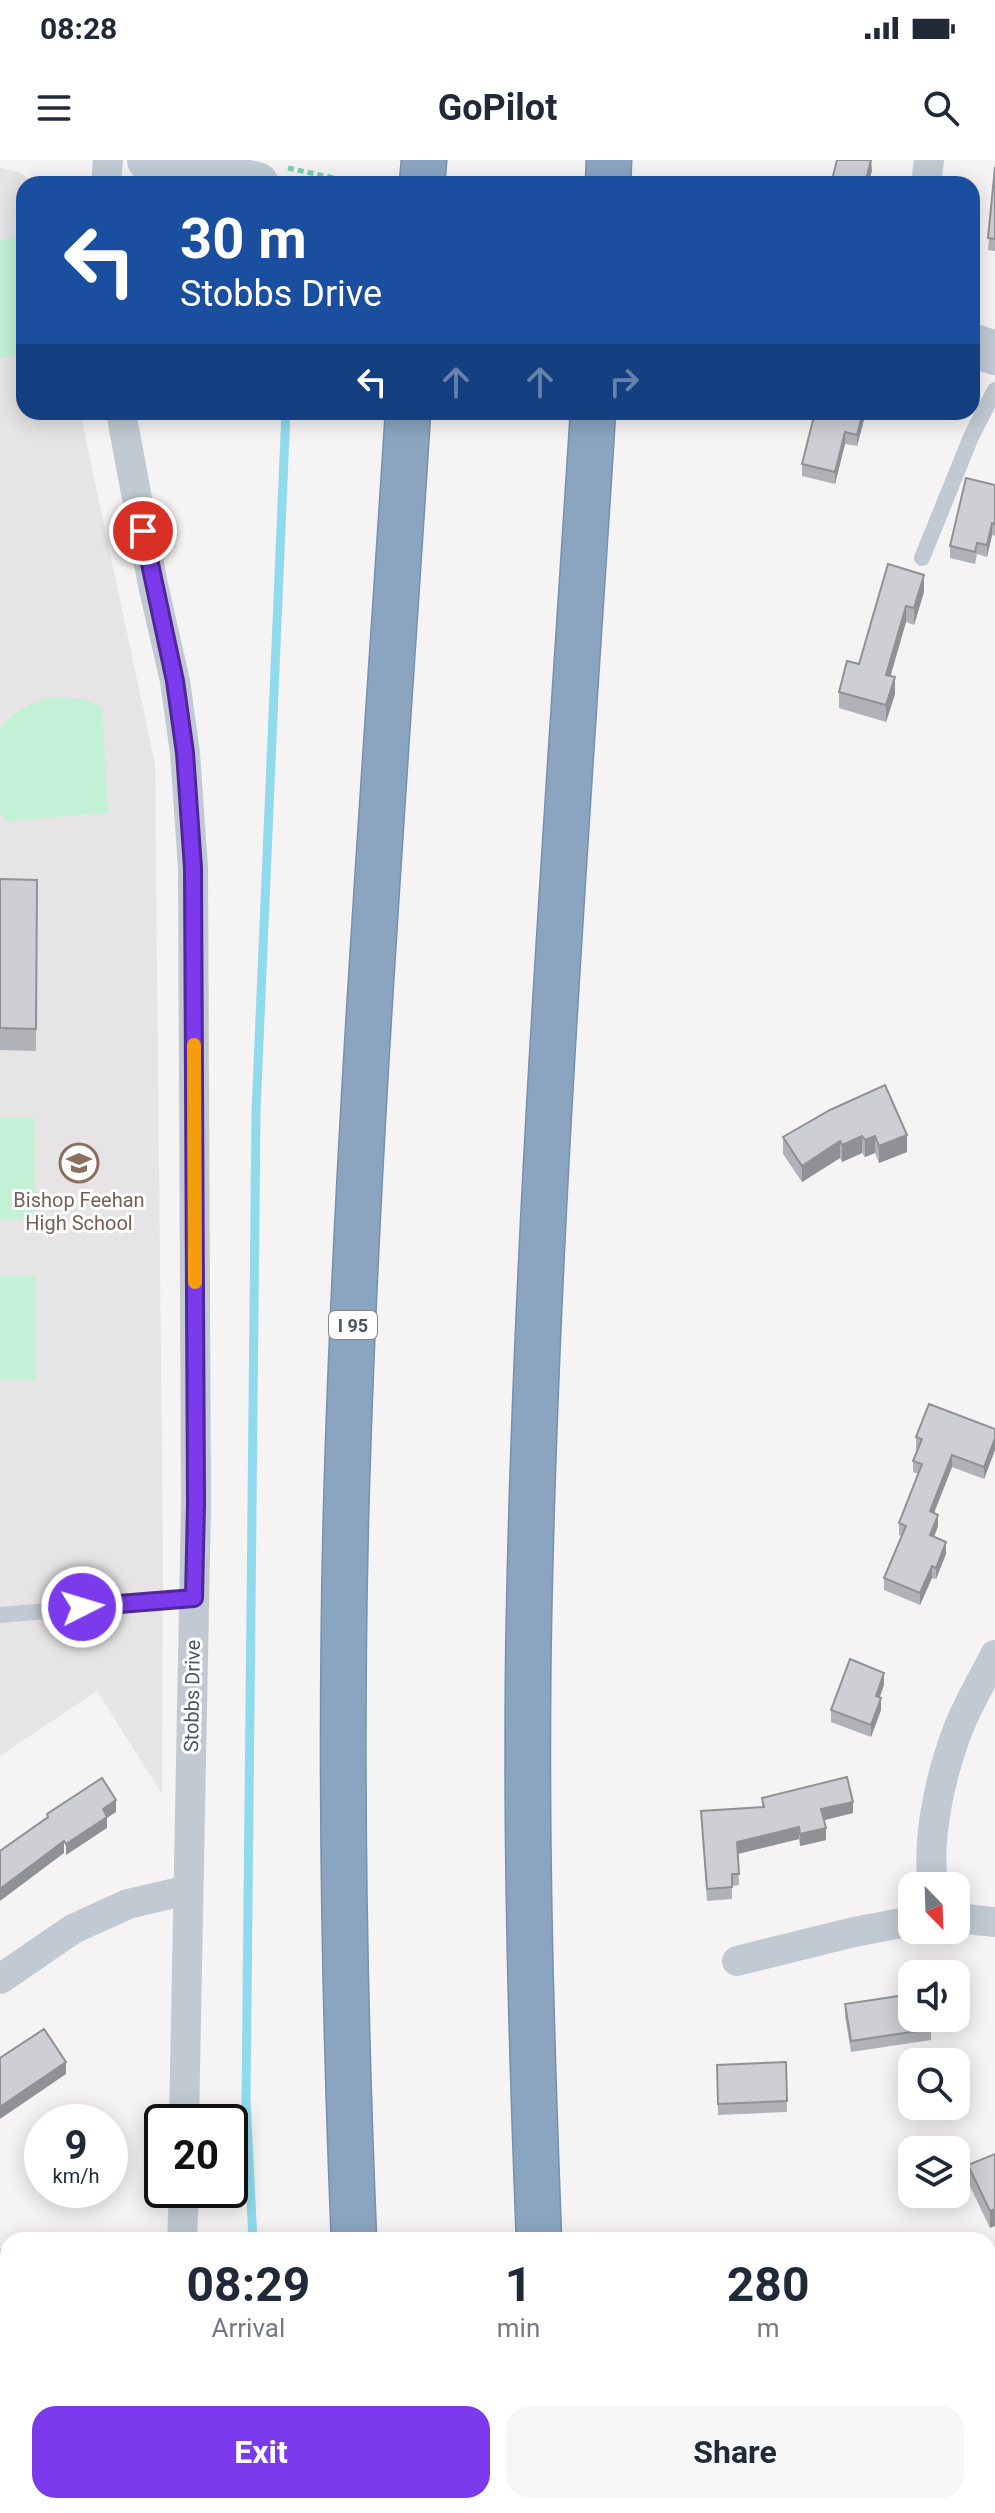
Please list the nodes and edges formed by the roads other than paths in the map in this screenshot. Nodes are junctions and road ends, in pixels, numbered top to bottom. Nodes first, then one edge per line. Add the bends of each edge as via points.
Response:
1 (149, 160) edge
2 (268, 175) edge
3 (995, 390) edge
4 (980, 419) edge
5 (122, 420) edge
6 (408, 420) edge
7 (593, 420) edge
8 (980, 420) edge
9 (922, 558) dead end
10 (194, 1598) junction
11 (0, 1615) edge
12 (995, 1655) edge
13 (931, 1872) edge
14 (188, 1890) junction
15 (970, 1919) edge
16 (995, 1922) edge
17 (898, 1924) edge
18 (737, 1961) dead end
19 (0, 1979) edge
20 (184, 2104) edge
21 (183, 2208) edge
22 (182, 2232) edge
23 (354, 2232) edge
24 (539, 2232) edge

1 - 2 main road
3 - 4 lane
5 - 10 street, Stobbs Drive via 175,681 193,868
6 - 23 highway, I 95 via 361,1171 346,1515 344,1902
7 - 24 highway via 544,1205 532,1502 528,1812
8 - 9 lane
10 - 11 lane
10 - 14 street, Stobbs Drive
12 - 13 street via 961,1722 938,1799
14 - 19 street via 128,1904 73,1929
14 - 20 street, Stobbs Drive
15 - 16 street
17 - 18 street
21 - 22 street

